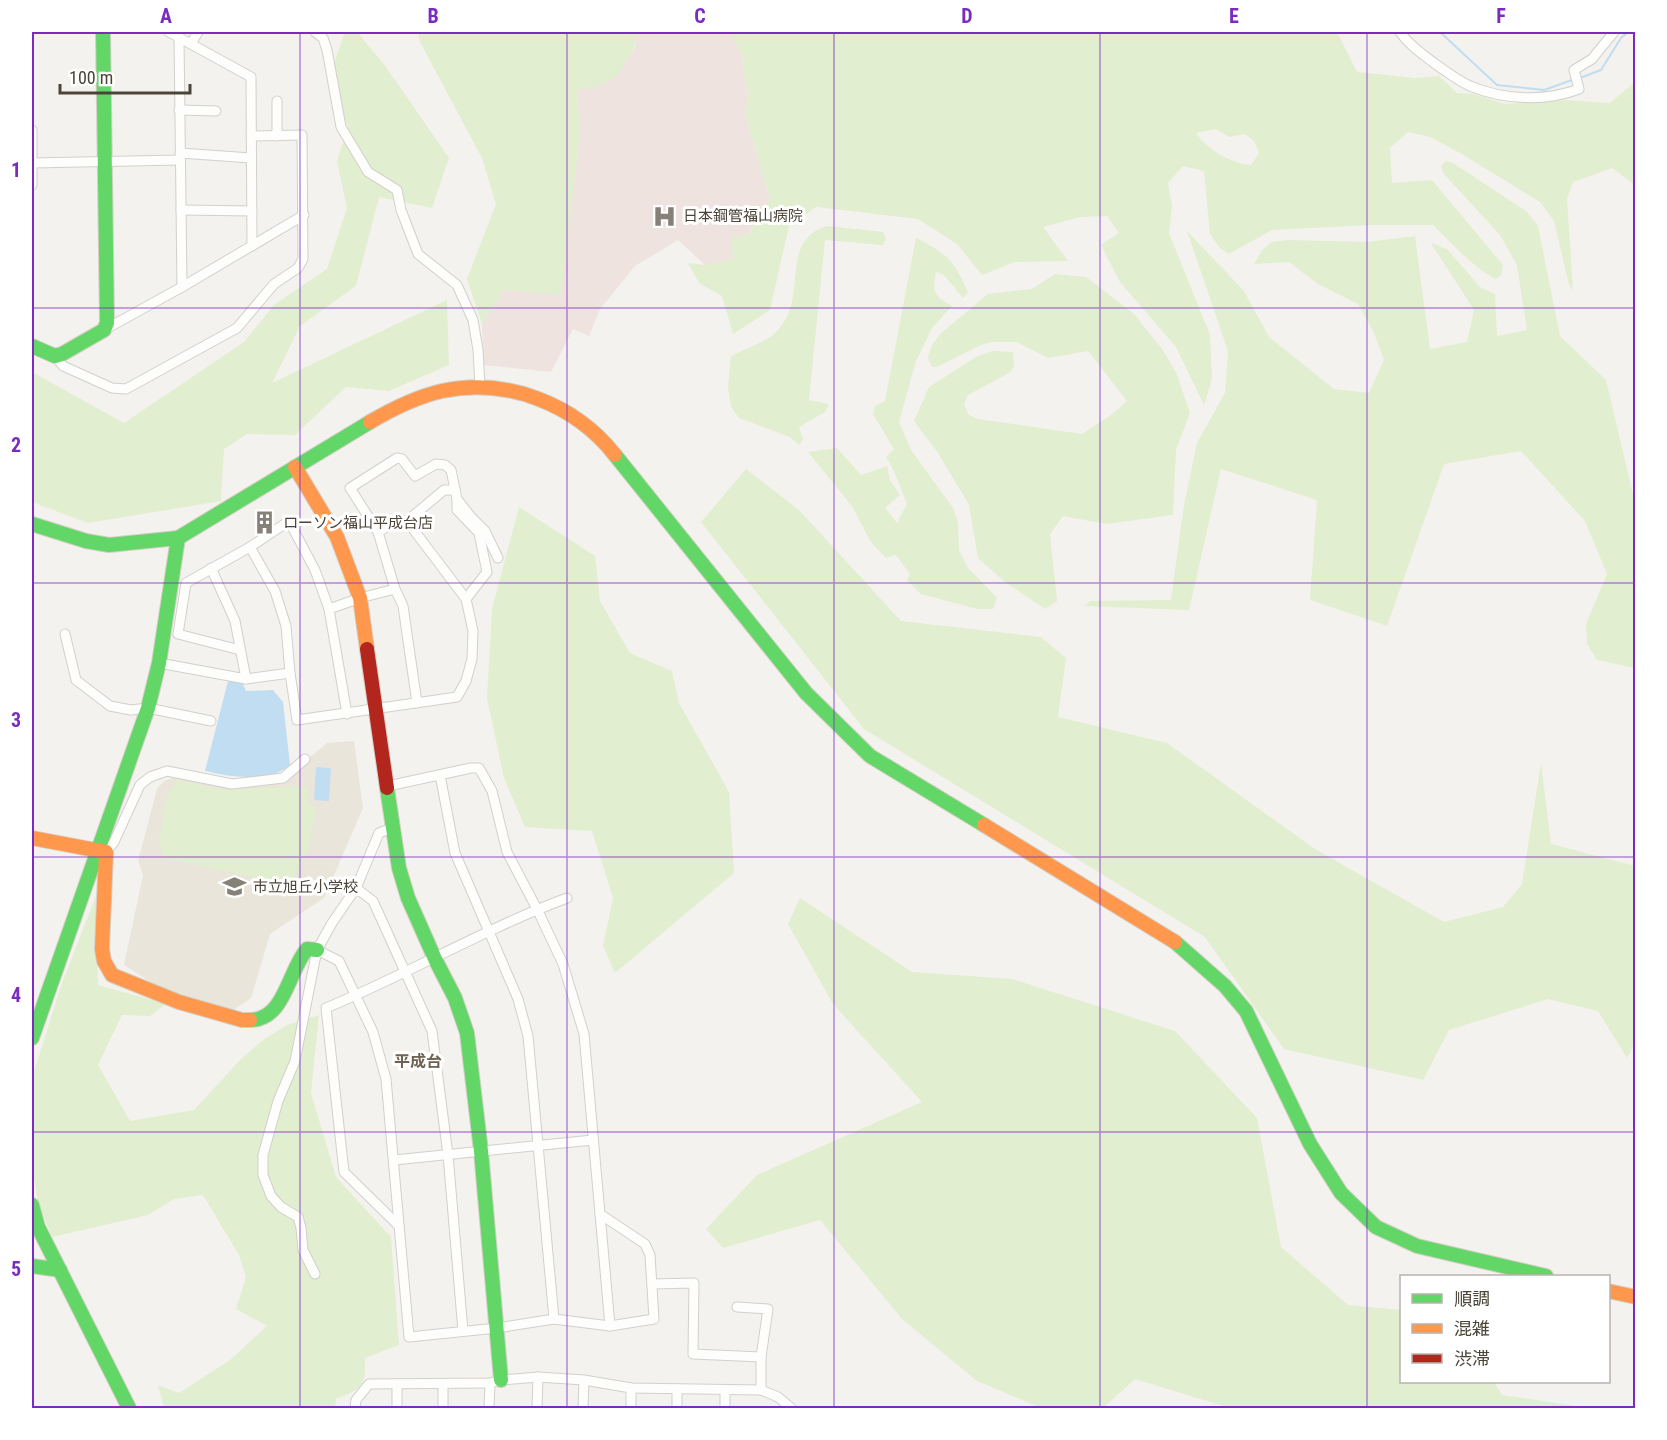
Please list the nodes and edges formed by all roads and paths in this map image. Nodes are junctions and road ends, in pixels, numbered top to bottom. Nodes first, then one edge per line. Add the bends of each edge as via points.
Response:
1 (103, 32) edge
2 (169, 32) edge
3 (198, 32) edge
4 (315, 32) edge
5 (1400, 32) edge
6 (1614, 32) edge
7 (179, 37) junction
8 (191, 44) junction
9 (277, 101) dead end
10 (179, 110) junction
11 (216, 111) dead end
12 (32, 130) edge
13 (32, 136) edge
14 (251, 136) junction
15 (278, 136) junction
16 (180, 157) junction
17 (251, 158) junction
18 (105, 162) junction
19 (32, 163) edge
20 (32, 185) edge
21 (181, 210) junction
22 (252, 212) junction
23 (304, 215) junction
24 (252, 246) junction
25 (182, 287) junction
26 (104, 330) junction
27 (32, 346) edge
28 (55, 356) junction
29 (480, 386) junction
30 (295, 467) junction
31 (456, 494) junction
32 (407, 521) junction
33 (32, 524) edge
34 (378, 532) junction
35 (177, 538) junction
36 (250, 547) junction
37 (498, 558) dead end
38 (211, 568) junction
39 (395, 589) junction
40 (360, 598) junction
41 (466, 599) junction
42 (329, 609) junction
43 (65, 634) dead end
44 (240, 650) junction
45 (159, 663) junction
46 (290, 673) junction
47 (246, 679) junction
48 (417, 703) junction
49 (148, 708) junction
50 (376, 710) junction
51 (347, 714) junction
52 (211, 721) dead end
53 (305, 759) dead end
54 (441, 775) junction
55 (388, 786) junction
56 (392, 828) junction
57 (32, 838) edge
58 (103, 851) junction
59 (356, 888) junction
60 (567, 898) dead end
61 (537, 909) junction
62 (488, 931) junction
63 (317, 950) junction
64 (435, 959) junction
65 (404, 973) junction
66 (355, 996) junction
67 (32, 1038) edge
68 (593, 1140) junction
69 (537, 1146) junction
70 (481, 1151) junction
71 (448, 1155) junction
72 (394, 1160) junction
73 (32, 1205) edge
74 (600, 1214) junction
75 (399, 1226) junction
76 (35, 1232) edge
77 (32, 1266) edge
78 (60, 1269) junction
79 (315, 1274) dead end
80 (1542, 1275) edge
81 (652, 1284) junction
82 (1610, 1292) edge
83 (1635, 1298) edge
84 (737, 1307) dead end
85 (554, 1319) junction
86 (610, 1326) junction
87 (497, 1328) junction
88 (463, 1331) junction
89 (761, 1357) junction
90 (538, 1377) junction
91 (584, 1380) junction
92 (496, 1381) junction
93 (397, 1384) junction
94 (443, 1384) junction
95 (632, 1388) junction
96 (677, 1389) junction
97 (725, 1390) junction
98 (761, 1390) junction
99 (129, 1408) edge
100 (355, 1408) edge
101 (397, 1408) edge
102 (443, 1408) edge
103 (489, 1408) edge
104 (537, 1408) edge
105 (583, 1408) edge
106 (631, 1408) edge
107 (677, 1408) edge
108 (725, 1408) edge
109 (791, 1408) edge

1 - 18 street
2 - 7 street
3 - 8 street
4 - 29 street via 323,38 327,50 341,126 368,172 397,190 418,254 457,285 473,320
5 - 6 street via 1412,47 1469,85 1497,94 1535,98 1579,88 1574,70 1592,59
7 - 8 street
7 - 10 street
8 - 14 street via 250,77
9 - 15 street
10 - 11 street
10 - 16 street
12 - 13 street
13 - 19 street
14 - 15 street
14 - 17 street
15 - 23 street via 302,135
16 - 17 street
16 - 18 street
16 - 21 street
17 - 22 street
18 - 19 street
18 - 26 street
19 - 20 street
21 - 22 street
21 - 25 street
22 - 24 street
23 - 24 street
23 - 28 street via 303,259 298,268 274,284 237,327 227,333 126,389 63,366
24 - 25 street
25 - 26 street
26 - 28 street
27 - 28 street
29 - 30 street via 447,389 402,403
29 - 80 street via 547,403 588,426 604,441 806,693 870,756 1171,939 1225,986 1245,1011 1310,1144 1335,1184 1376,1227 1417,1246
30 - 35 street
30 - 40 street via 337,537
31 - 32 street via 444,490
31 - 34 street via 451,470 445,465 436,464 415,476 397,458 350,488
31 - 37 street via 485,531
31 - 41 street via 457,510 479,533 487,572
32 - 34 street via 399,520
32 - 41 street
33 - 35 street via 109,545
34 - 39 street
35 - 45 street
36 - 38 street
36 - 42 street via 289,521 315,570
36 - 46 street via 274,591 286,626
38 - 44 street via 235,621
38 - 44 street via 186,583 178,634
39 - 40 street
39 - 48 street via 403,606
40 - 42 street
40 - 50 street
41 - 48 street via 473,631 466,681 457,697
42 - 51 street
43 - 49 street via 76,680 110,706
44 - 47 street
45 - 47 street
45 - 49 street
46 - 47 street
46 - 51 street via 297,720
48 - 50 street
49 - 52 street
49 - 58 street
50 - 51 street
50 - 55 street
53 - 58 street via 283,778 232,784 167,771 150,777 140,785 114,842
54 - 55 street
54 - 61 street via 479,768 492,791 507,852
54 - 62 street via 455,853
55 - 56 street
56 - 59 street via 379,833
56 - 64 street via 408,898
57 - 58 street
58 - 63 street via 102,949 108,969 121,980 179,1002 242,1020 261,1020 276,1009 300,957 307,949
58 - 67 street
59 - 63 street
59 - 65 street via 373,901
60 - 61 street
61 - 62 street
61 - 68 street via 563,964 584,1034
62 - 64 street
62 - 69 street via 518,999 528,1036
63 - 66 street via 339,961
63 - 79 street via 295,1061 278,1101 263,1155 263,1175 271,1196 280,1208 298,1217 303,1250
64 - 65 street
64 - 70 street via 467,1033
65 - 66 street
65 - 71 street via 432,1031
66 - 72 street via 381,1056
66 - 75 street via 326,1008 344,1172
68 - 69 street
68 - 74 street
69 - 70 street
69 - 85 street
70 - 71 street
70 - 87 street
71 - 72 street
71 - 88 street
72 - 75 street
73 - 76 street
74 - 81 street via 645,1244 650,1255
74 - 86 street
75 - 88 street via 409,1337
76 - 78 street
77 - 78 street
78 - 99 street
81 - 86 street via 654,1319
81 - 89 street via 694,1283 693,1354
82 - 83 street
84 - 89 street via 768,1309
85 - 86 street
85 - 87 street
87 - 88 street
87 - 92 street
89 - 98 street
90 - 91 street
90 - 92 street
90 - 104 street
91 - 95 street
91 - 105 street
92 - 94 street
92 - 103 street
93 - 94 street
93 - 100 street via 369,1384 356,1400
93 - 101 street
94 - 102 street
95 - 96 street
95 - 106 street
96 - 97 street
96 - 107 street
97 - 98 street
97 - 108 street
98 - 109 street via 778,1396

